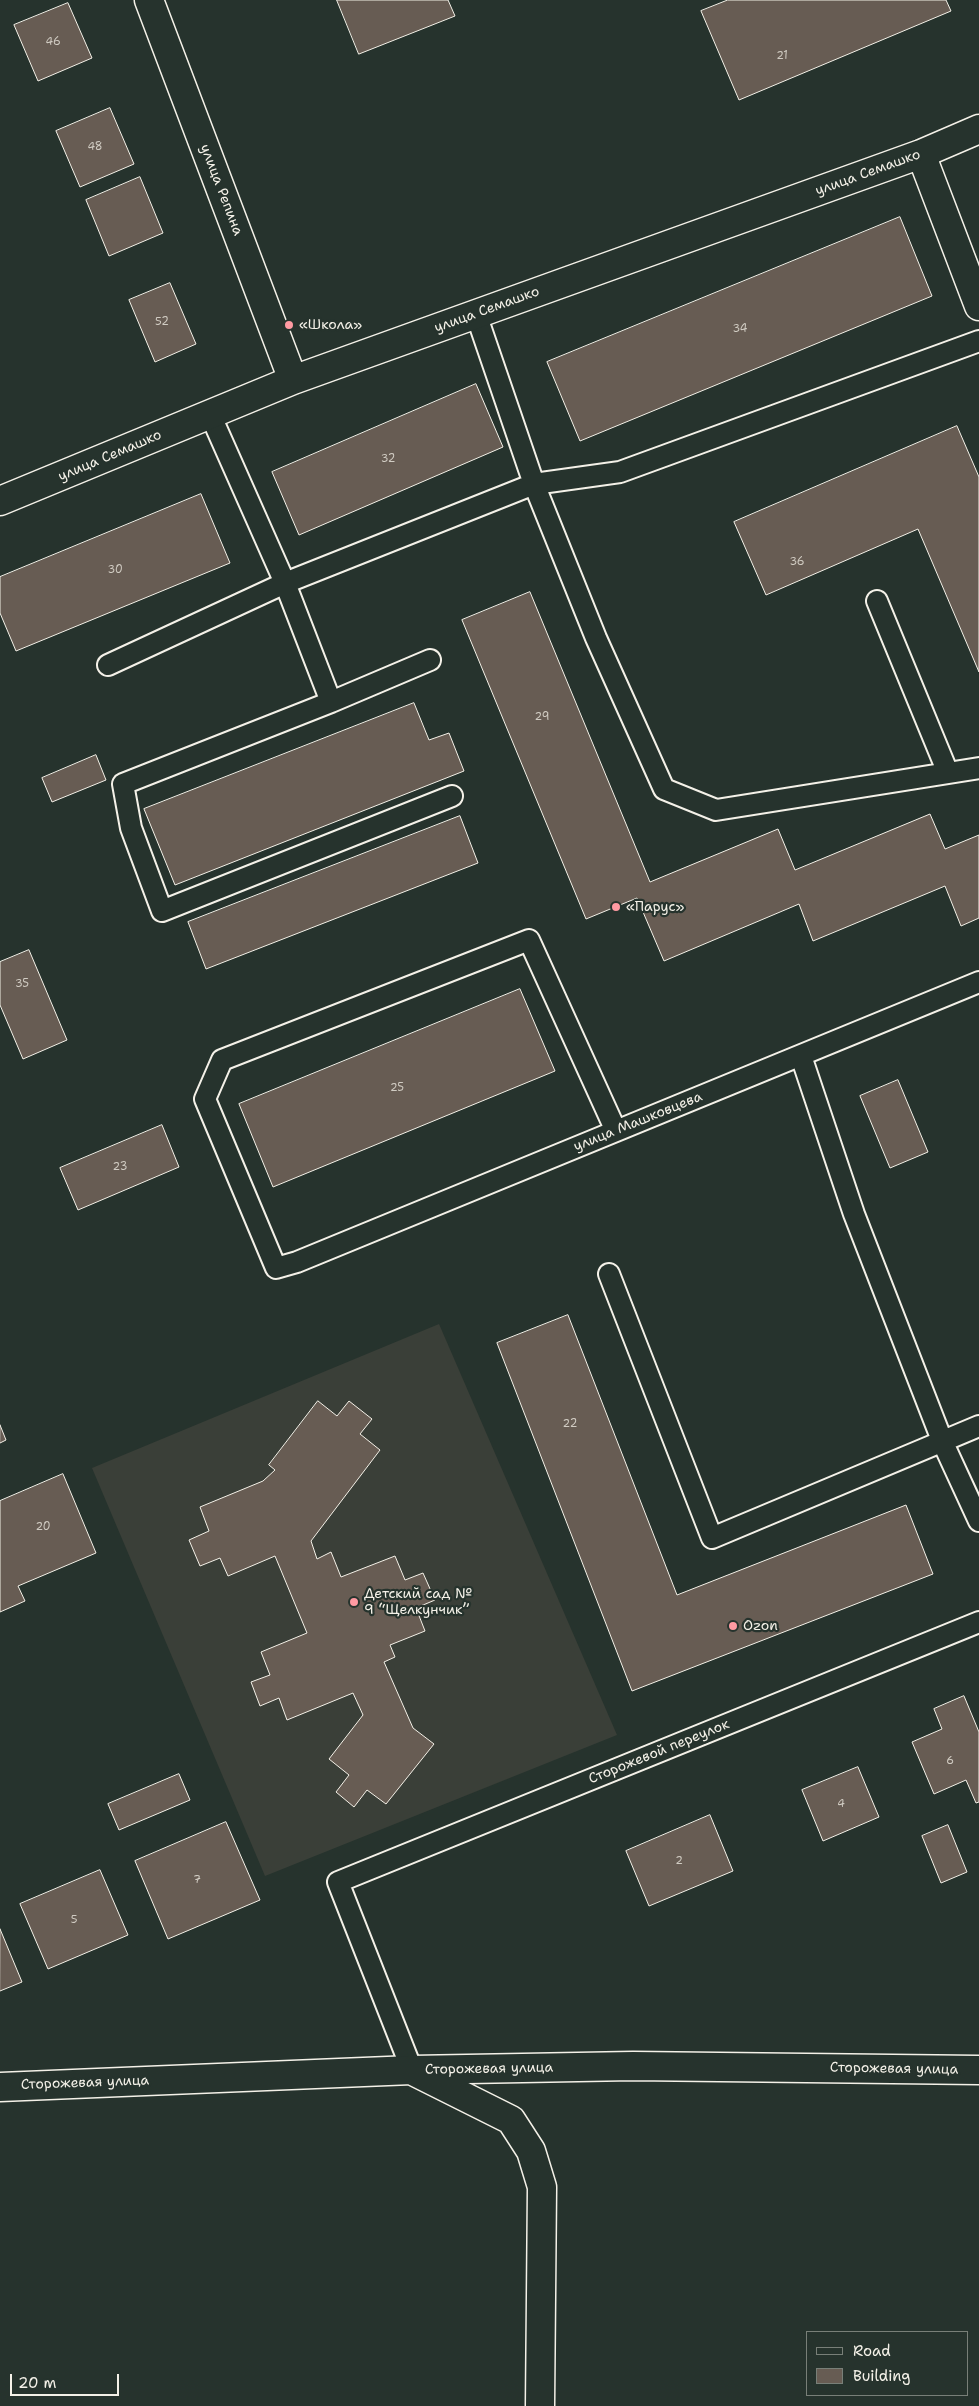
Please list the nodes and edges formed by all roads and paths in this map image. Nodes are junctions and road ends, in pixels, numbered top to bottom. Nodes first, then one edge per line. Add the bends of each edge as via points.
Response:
1 (149, 0) edge
2 (979, 129) edge
3 (920, 154) junction
4 (979, 306) edge
5 (476, 314) junction
6 (979, 341) edge
7 (293, 380) junction
8 (210, 414) junction
9 (534, 484) junction
10 (0, 501) edge
11 (285, 583) junction
12 (877, 601) dead end
13 (430, 660) dead end
14 (108, 665) dead end
15 (331, 702) junction
16 (979, 768) edge
17 (948, 773) junction
18 (452, 796) dead end
19 (979, 982) edge
20 (801, 1056) junction
21 (616, 1131) junction
22 (609, 1274) dead end
23 (979, 1426) edge
24 (943, 1442) junction
25 (979, 1521) edge
26 (979, 1622) edge
27 (412, 2070) junction
28 (979, 2070) edge
29 (0, 2087) edge
30 (540, 2406) edge

1 - 7 street, улица Репина
2 - 3 street, улица Семашко
3 - 4 street
3 - 5 street, улица Семашко
5 - 7 street, улица Семашко
5 - 9 lane
6 - 9 lane via 620,472
7 - 8 street, улица Семашко
8 - 10 street, улица Семашко
8 - 11 lane
9 - 11 lane
9 - 17 lane via 596,638 664,789 716,810
11 - 14 lane
11 - 15 lane
12 - 17 lane
13 - 15 lane
15 - 18 lane via 123,784 131,828 162,911
16 - 17 lane
19 - 20 lane, улица Машковцева
20 - 21 lane, улица Машковцева
20 - 24 lane via 854,1214
21 - 21 lane, улица Машковцева via 276,1268 205,1099 222,1060 529,940
22 - 24 lane via 712,1538
23 - 24 lane
24 - 25 lane
26 - 27 lane, Сторожевой переулок via 338,1882
27 - 28 street, Сторожевая улица via 633,2066
27 - 29 street, Сторожевая улица
27 - 30 street via 511,2120 531,2151 542,2187

